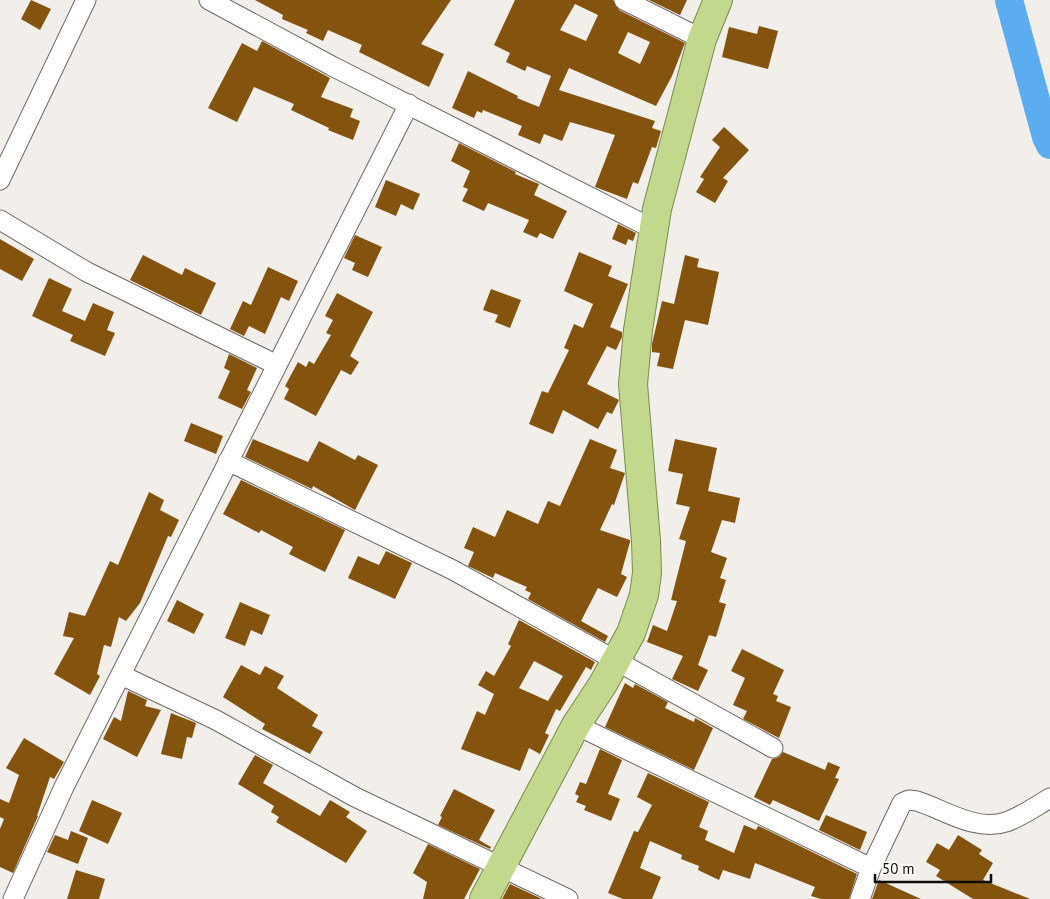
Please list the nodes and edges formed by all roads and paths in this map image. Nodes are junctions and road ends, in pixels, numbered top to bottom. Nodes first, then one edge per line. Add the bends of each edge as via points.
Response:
1 (86, 0) edge
2 (209, 0) edge
3 (624, 0) edge
4 (718, 0) edge
5 (702, 39) junction
6 (409, 104) junction
7 (0, 180) edge
8 (0, 220) edge
9 (653, 229) junction
10 (277, 365) junction
11 (228, 461) junction
12 (616, 661) junction
13 (121, 675) junction
14 (576, 725) junction
15 (773, 748) dead end
16 (1050, 798) edge
17 (500, 868) junction
18 (872, 868) junction
19 (13, 899) edge
20 (484, 899) edge
21 (568, 899) edge
22 (860, 899) edge

1 - 7 street
2 - 6 street
3 - 5 street
4 - 5 highway
5 - 9 highway
6 - 9 street
6 - 10 street
8 - 10 street via 87,272
9 - 12 highway via 633,384 647,573 644,595 631,633
10 - 11 street
11 - 12 street via 444,566
11 - 13 street
12 - 14 highway
12 - 15 street
13 - 17 street via 216,720 355,797
13 - 19 street via 64,787
14 - 17 highway
14 - 18 street
16 - 18 street via 1006,822 988,825 909,800 902,803
17 - 20 highway
17 - 21 street
18 - 22 street

